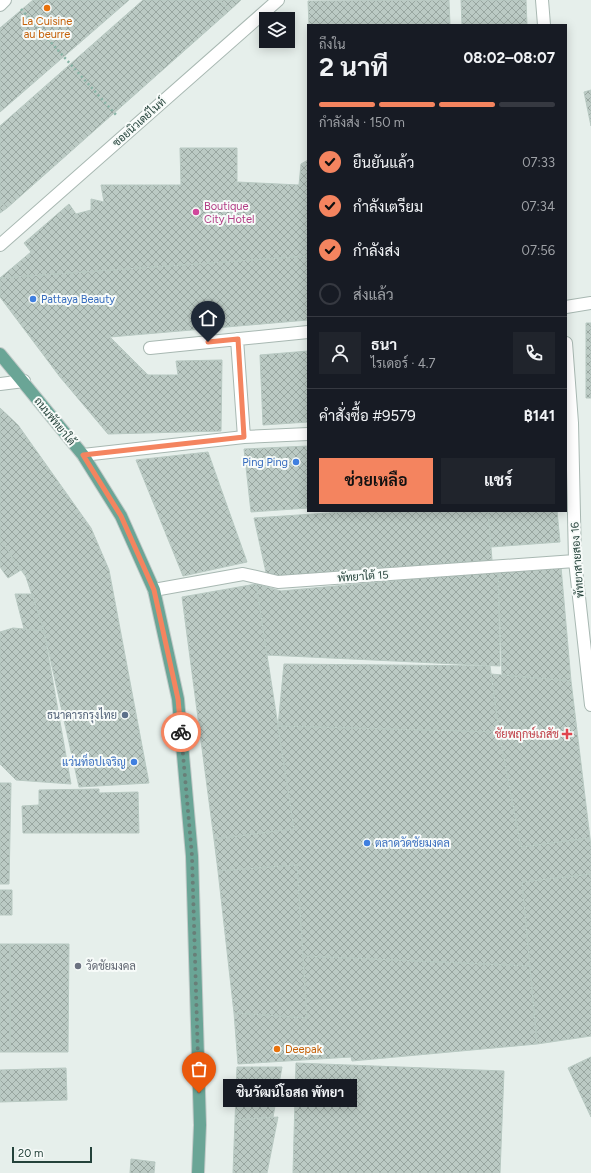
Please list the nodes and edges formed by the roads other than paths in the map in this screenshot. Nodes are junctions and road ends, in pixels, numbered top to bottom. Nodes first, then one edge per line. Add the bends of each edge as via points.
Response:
1 (5, 0) edge
2 (278, 0) edge
3 (542, 0) edge
4 (0, 5) edge
5 (544, 24) edge
6 (0, 244) edge
7 (591, 303) edge
8 (567, 307) edge
9 (307, 332) edge
10 (238, 339) junction
11 (150, 348) dead end
12 (0, 354) edge
13 (567, 370) edge
14 (24, 381) junction
15 (0, 384) edge
16 (569, 423) edge
17 (307, 434) edge
18 (244, 437) junction
19 (83, 455) junction
20 (575, 561) junction
21 (154, 590) junction
22 (591, 705) edge
23 (198, 1173) edge

1 - 4 street
2 - 6 street, ซอยนิวเดย์ไนท์
3 - 5 street
7 - 8 street
9 - 10 street
10 - 11 street
10 - 18 street
12 - 14 main road, ถนนพัทยาใต้
13 - 16 street, พัทยาสายสอง 16
14 - 15 street
14 - 19 main road, ถนนพัทยาใต้
16 - 20 street, พัทยาสายสอง 16
17 - 18 street
18 - 19 street
19 - 21 main road, ถนนพัทยาใต้ via 121,516
20 - 21 street, พัทยาใต้ 15 via 278,582 243,574
20 - 22 street, พัทยาสายสอง 16
21 - 23 main road, ถนนพัทยาใต้ via 178,699 192,856 200,1125

